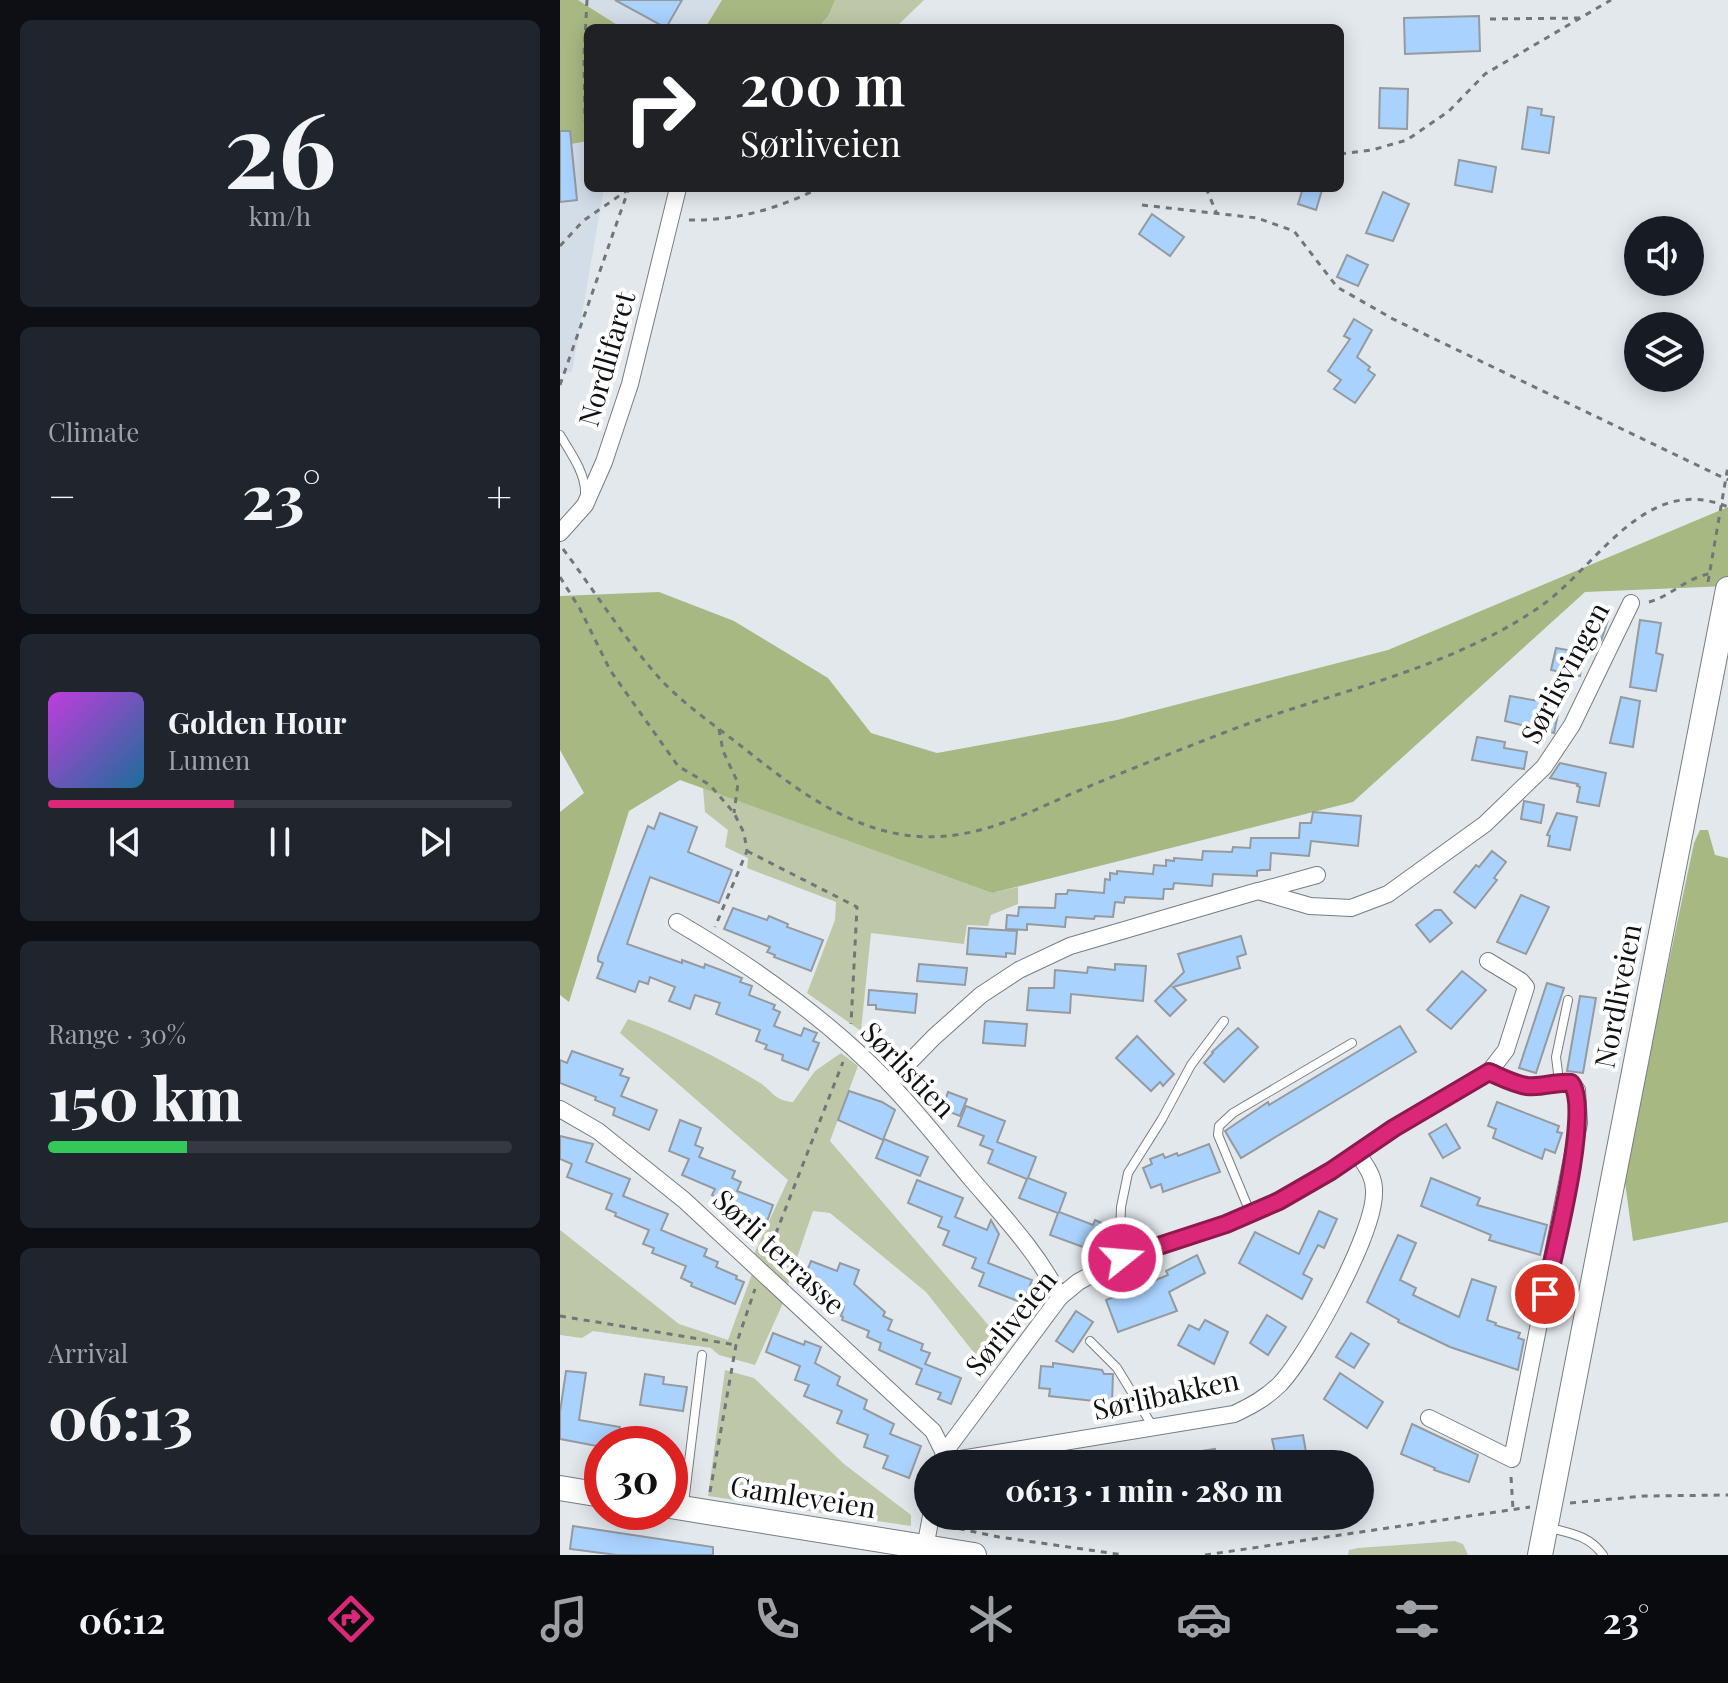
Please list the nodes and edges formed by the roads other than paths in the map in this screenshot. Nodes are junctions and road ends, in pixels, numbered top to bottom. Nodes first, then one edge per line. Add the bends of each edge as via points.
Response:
1 (677, 192) edge
2 (560, 435) edge
3 (585, 505) junction
4 (560, 533) edge
5 (1719, 582) edge
6 (1631, 603) road end
7 (1317, 875) dead end
8 (1258, 891) junction
9 (677, 922) dead end
10 (1488, 961) dead end
11 (1568, 1000) dead end
12 (1224, 1021) dead end
13 (1352, 1043) dead end
14 (1489, 1072) junction
15 (1559, 1081) junction
16 (889, 1083) junction
17 (560, 1109) edge
18 (1358, 1154) junction
19 (1250, 1212) junction
20 (1122, 1258) junction
21 (1060, 1297) junction
22 (1090, 1341) dead end
23 (702, 1355) dead end
24 (1429, 1418) dead end
25 (1153, 1427) junction
26 (939, 1450) edge
27 (949, 1450) edge
28 (1006, 1450) edge
29 (560, 1488) edge
30 (584, 1492) edge
31 (688, 1499) edge
32 (688, 1509) edge
33 (1546, 1527) junction
34 (933, 1530) edge
35 (925, 1548) junction
36 (974, 1555) edge
37 (1540, 1555) edge
38 (1603, 1555) edge

1 - 3 street, Nordlifaret via 630,384
2 - 3 lane via 585,486
3 - 4 street, Nordlifaret
5 - 33 main road, Nordliveien
6 - 8 street, Sørlisvingen via 1572,725 1544,767 1485,824 1388,894 1351,908 1310,906
7 - 8 street
8 - 16 street via 1070,946 1019,970 969,1006
9 - 16 street, Sørlistien via 780,988
10 - 14 street, Sørliveien via 1526,987 1506,1050
11 - 15 lane via 1556,1057
12 - 20 lane via 1191,1065 1128,1173 1121,1207
13 - 19 lane via 1219,1126
14 - 15 street via 1524,1086
14 - 18 street, Sørliveien
15 - 24 street via 1577,1090 1579,1123 1512,1459
16 - 21 street, Sørlistien via 1025,1242
17 - 26 street, Sørli terrasse via 644,1166 761,1271 933,1431
18 - 19 street, Sørliveien via 1279,1201
18 - 25 street, Sørlibakken via 1375,1191 1371,1215 1337,1294 1296,1365 1257,1403 1234,1414
19 - 20 street, Sørliveien
20 - 21 street, Sørliveien
21 - 27 street, Sørliveien
22 - 25 lane via 1117,1368
23 - 31 lane
25 - 28 street, Sørlibakken
29 - 30 main road
32 - 35 main road, Gamleveien
33 - 37 main road, Nordliveien
33 - 38 lane via 1581,1536
34 - 35 street
35 - 36 main road, Gamleveien

